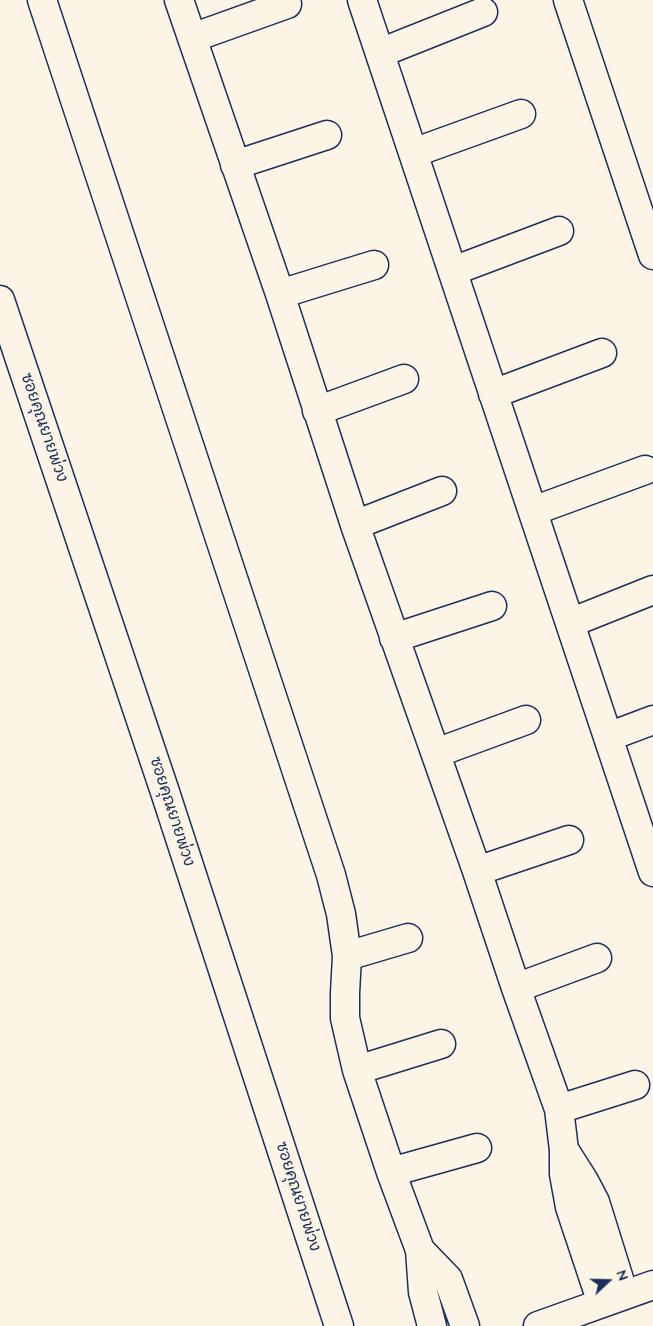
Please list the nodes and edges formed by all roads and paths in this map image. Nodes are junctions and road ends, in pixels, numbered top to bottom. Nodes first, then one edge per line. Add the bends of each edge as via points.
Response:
1 (42, 0) edge
2 (179, 0) edge
3 (362, 0) edge
4 (568, 0) edge
5 (286, 4) dead end
6 (483, 12) dead end
7 (192, 38) junction
8 (380, 53) junction
9 (521, 114) dead end
10 (326, 136) dead end
11 (413, 153) junction
12 (235, 165) junction
13 (559, 230) dead end
14 (653, 255) edge
15 (374, 265) dead end
16 (452, 271) junction
17 (280, 294) junction
18 (0, 300) edge
19 (602, 353) dead end
20 (404, 379) dead end
21 (493, 394) junction
22 (317, 411) junction
23 (645, 470) dead end
24 (442, 491) dead end
25 (533, 511) junction
26 (354, 525) junction
27 (653, 590) edge
28 (492, 606) dead end
29 (570, 623) junction
30 (394, 638) junction
31 (526, 720) dead end
32 (653, 720) edge
33 (608, 737) junction
34 (436, 753) junction
35 (569, 840) dead end
36 (650, 856) edge
37 (477, 872) junction
38 (408, 938) dead end
39 (347, 956) junction
40 (597, 958) dead end
41 (516, 988) junction
42 (441, 1044) dead end
43 (357, 1070) junction
44 (635, 1085) dead end
45 (559, 1109) junction
46 (477, 1148) dead end
47 (390, 1172) junction
48 (420, 1250) junction
49 (653, 1285) edge
50 (613, 1299) junction
51 (339, 1326) edge
52 (432, 1326) edge
53 (465, 1326) edge
54 (538, 1326) edge

1 - 39 street via 328,866 341,914
2 - 7 street
3 - 8 street
4 - 14 street
5 - 7 street
6 - 8 street
7 - 12 street
8 - 11 street
9 - 11 street
10 - 12 street
11 - 16 street
12 - 17 street
13 - 16 street
15 - 17 street
16 - 21 street
17 - 22 street
18 - 51 street, ซอยคุณยายพ่วง via 161,779
19 - 21 street
20 - 22 street
21 - 25 street
22 - 26 street
23 - 25 street
24 - 26 street
25 - 29 street
26 - 30 street
27 - 29 street
28 - 30 street
29 - 33 street
30 - 34 street
31 - 34 street
32 - 33 street
33 - 36 street
34 - 37 street
35 - 37 street
37 - 41 street
38 - 39 street
39 - 43 street via 345,1018
40 - 41 street
41 - 45 street
42 - 43 street
43 - 47 street
44 - 45 street
45 - 50 street via 564,1150 595,1202
46 - 47 street
47 - 48 street
48 - 52 street via 423,1292
48 - 53 street via 448,1279
49 - 50 street
50 - 54 street

